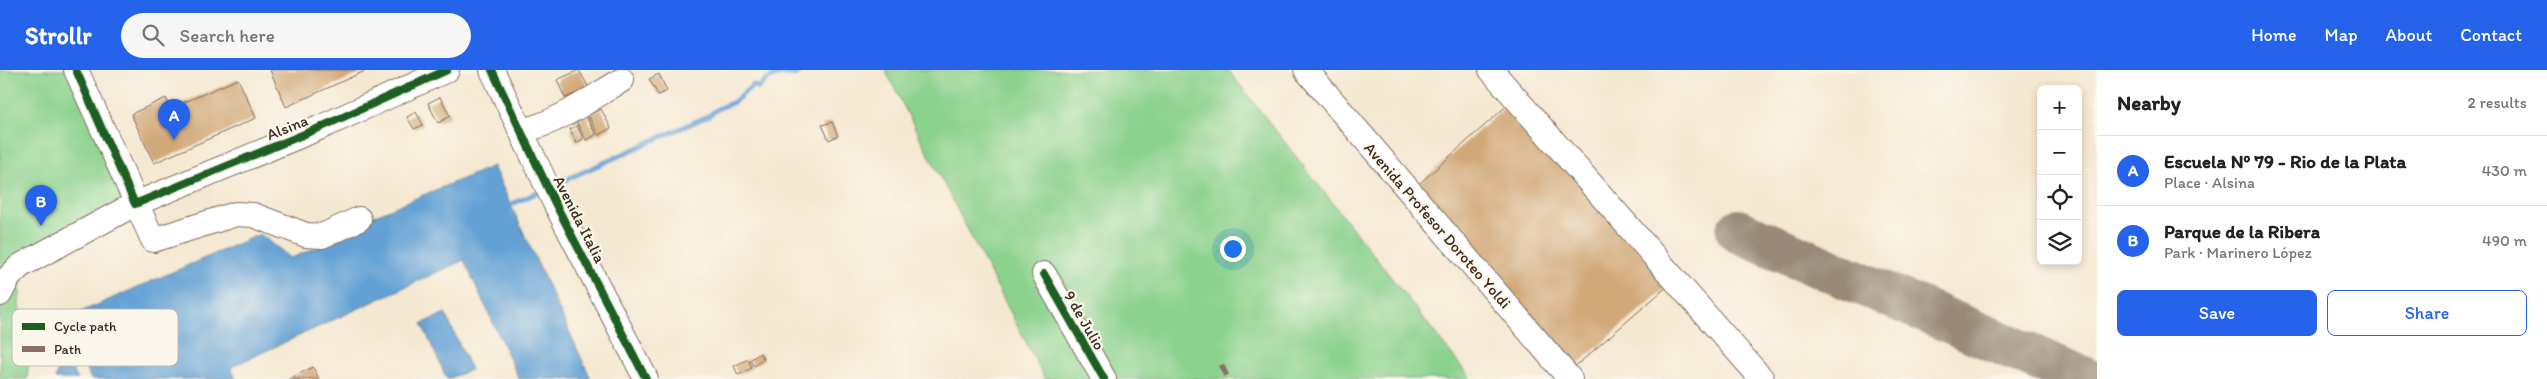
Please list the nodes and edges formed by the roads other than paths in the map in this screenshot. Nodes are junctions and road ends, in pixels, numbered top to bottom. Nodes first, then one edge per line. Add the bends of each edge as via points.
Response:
1 (76, 70) edge
2 (447, 70) edge
3 (492, 70) edge
4 (1306, 70) edge
5 (1491, 70) edge
6 (622, 80) dead end
7 (521, 131) junction
8 (135, 204) junction
9 (359, 219) dead end
10 (1044, 274) dead end
11 (0, 294) edge
12 (646, 379) edge
13 (1104, 379) edge
14 (1570, 379) edge
15 (1762, 379) edge

1 - 8 street
2 - 8 street, Alsina via 319,128
3 - 7 street, Avenida Italia
4 - 14 street, Avenida Profesor Doroteo Yoldi
5 - 15 street
6 - 7 street via 556,119
7 - 12 street, Avenida Italia
8 - 9 street via 153,240 236,214 253,215 306,235 322,236
8 - 11 street, Alsina via 20,266 9,277
10 - 13 street, 9 de Julio

